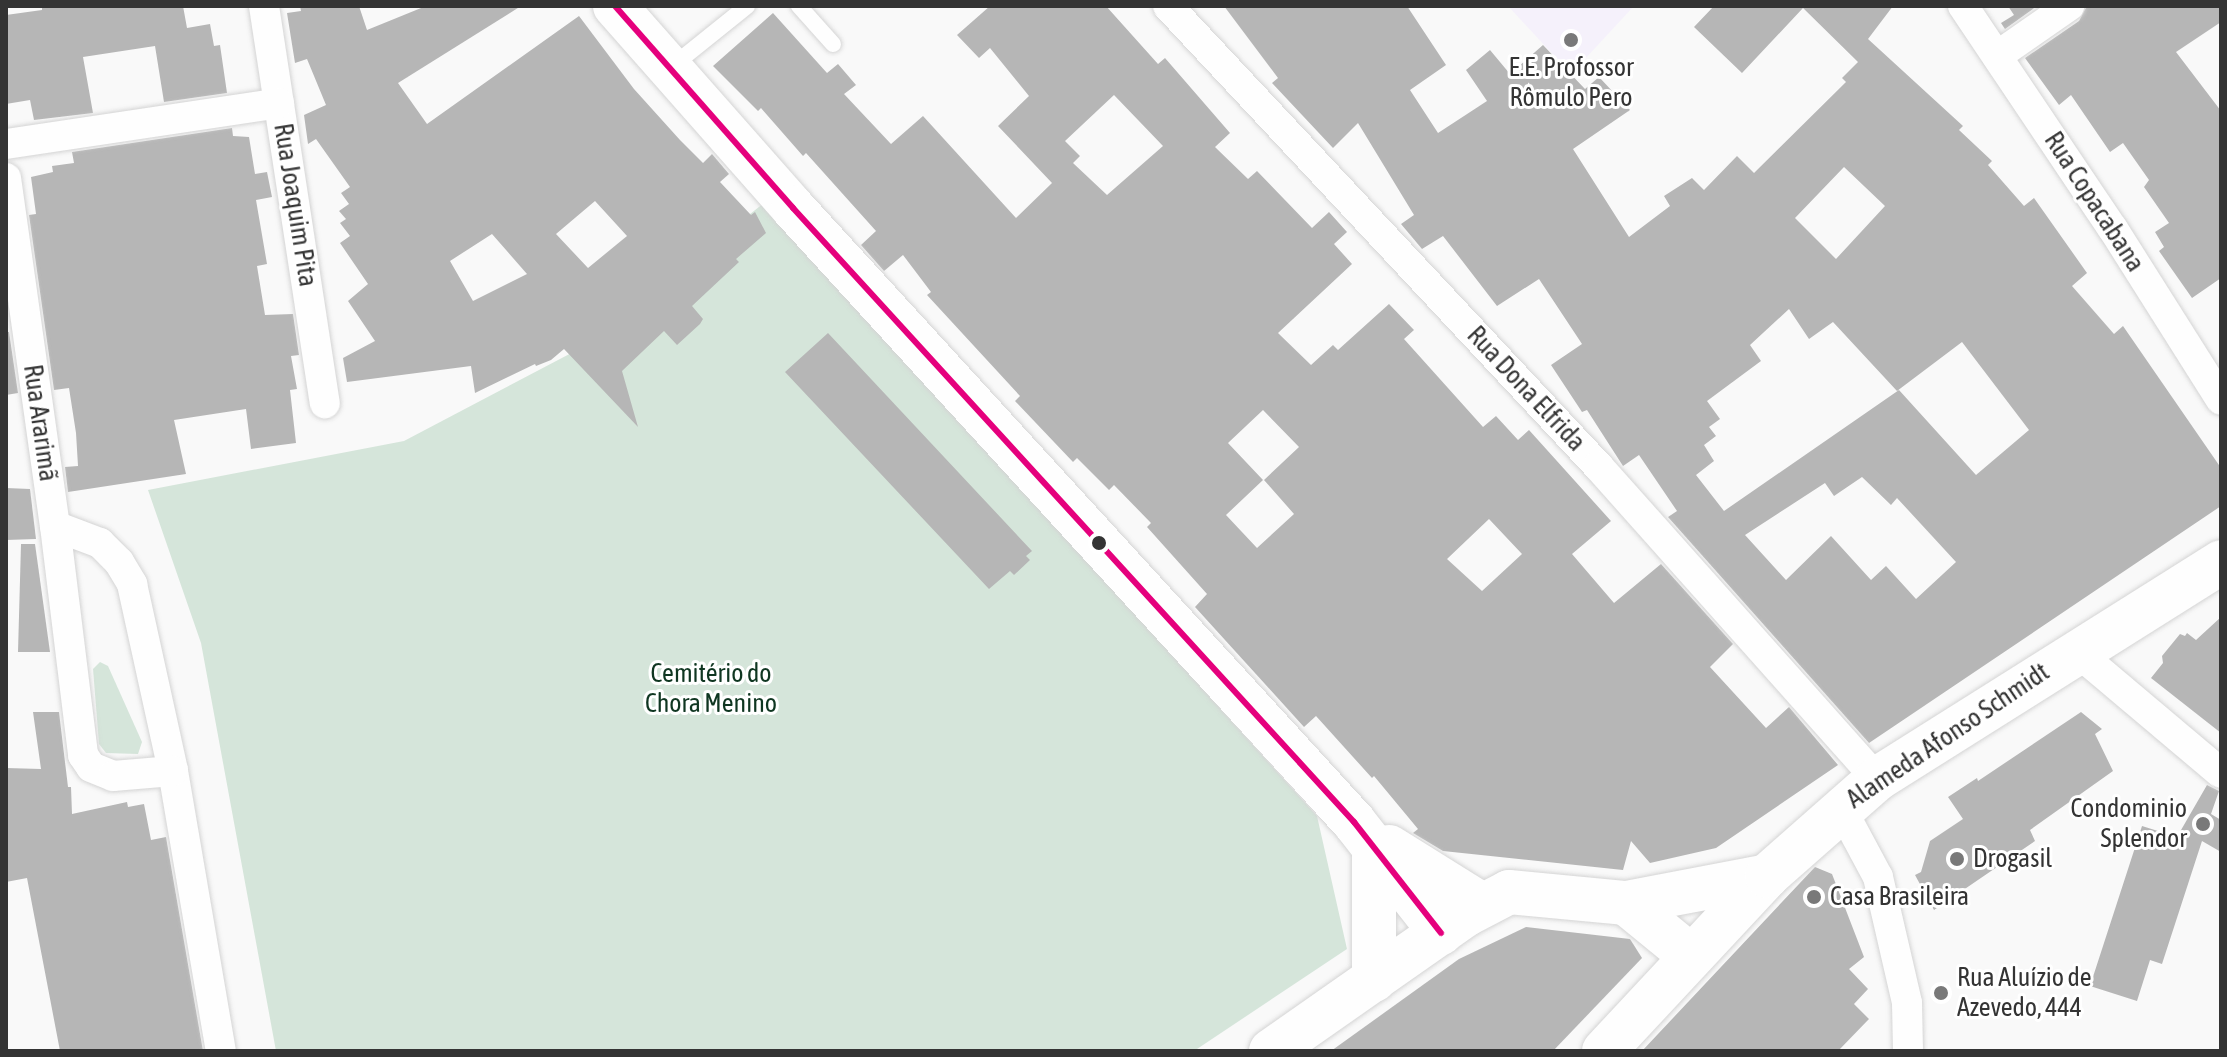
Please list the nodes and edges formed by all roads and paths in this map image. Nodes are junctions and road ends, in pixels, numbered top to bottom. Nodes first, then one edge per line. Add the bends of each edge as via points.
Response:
1 (264, 6) edge
2 (615, 6) edge
3 (747, 6) edge
4 (799, 6) edge
5 (1168, 6) edge
6 (1963, 6) edge
7 (2069, 6) edge
8 (833, 44) dead end
9 (1997, 56) junction
10 (668, 69) junction
11 (279, 103) junction
12 (6, 144) edge
13 (6, 178) edge
14 (2221, 400) edge
15 (325, 403) dead end
16 (55, 526) junction
17 (2221, 562) edge
18 (2076, 651) junction
19 (173, 771) junction
20 (2221, 773) edge
21 (1877, 779) junction
22 (1841, 808) junction
23 (1364, 835) junction
24 (1767, 876) junction
25 (1626, 903) junction
26 (1482, 905) junction
27 (1441, 933) junction
28 (1691, 956) junction
29 (1374, 980) junction
30 (221, 1051) edge
31 (1271, 1051) edge
32 (1604, 1051) edge
33 (1908, 1051) edge

1 - 11 street, Rua Joaquim Pita
2 - 10 main road
3 - 10 lane
4 - 8 lane
5 - 21 street, Rua Dona Elfrida via 1598,466
6 - 9 street, Rua Copacabana
7 - 9 street
9 - 14 street, Rua Copacabana
10 - 23 main road
11 - 12 street
11 - 15 street, Rua Joaquim Pita
13 - 16 street, Rua Ararimã
16 - 19 street via 100,543 132,584
16 - 19 street, Rua Ararimã via 83,755 91,767 113,776
17 - 18 main road, Alameda Afonso Schmidt
18 - 20 street
18 - 21 main road, Alameda Afonso Schmidt
19 - 30 street
21 - 22 main road, Alameda Afonso Schmidt
22 - 24 main road, Alameda Afonso Schmidt
22 - 33 street via 1878,877 1907,1003
23 - 26 main road
23 - 27 main road
23 - 29 main road
24 - 25 main road
24 - 28 main road, Alameda Afonso Schmidt
25 - 26 main road via 1517,891
25 - 28 main road
26 - 27 main road
27 - 29 main road
28 - 32 main road, Alameda Afonso Schmidt
29 - 31 main road

